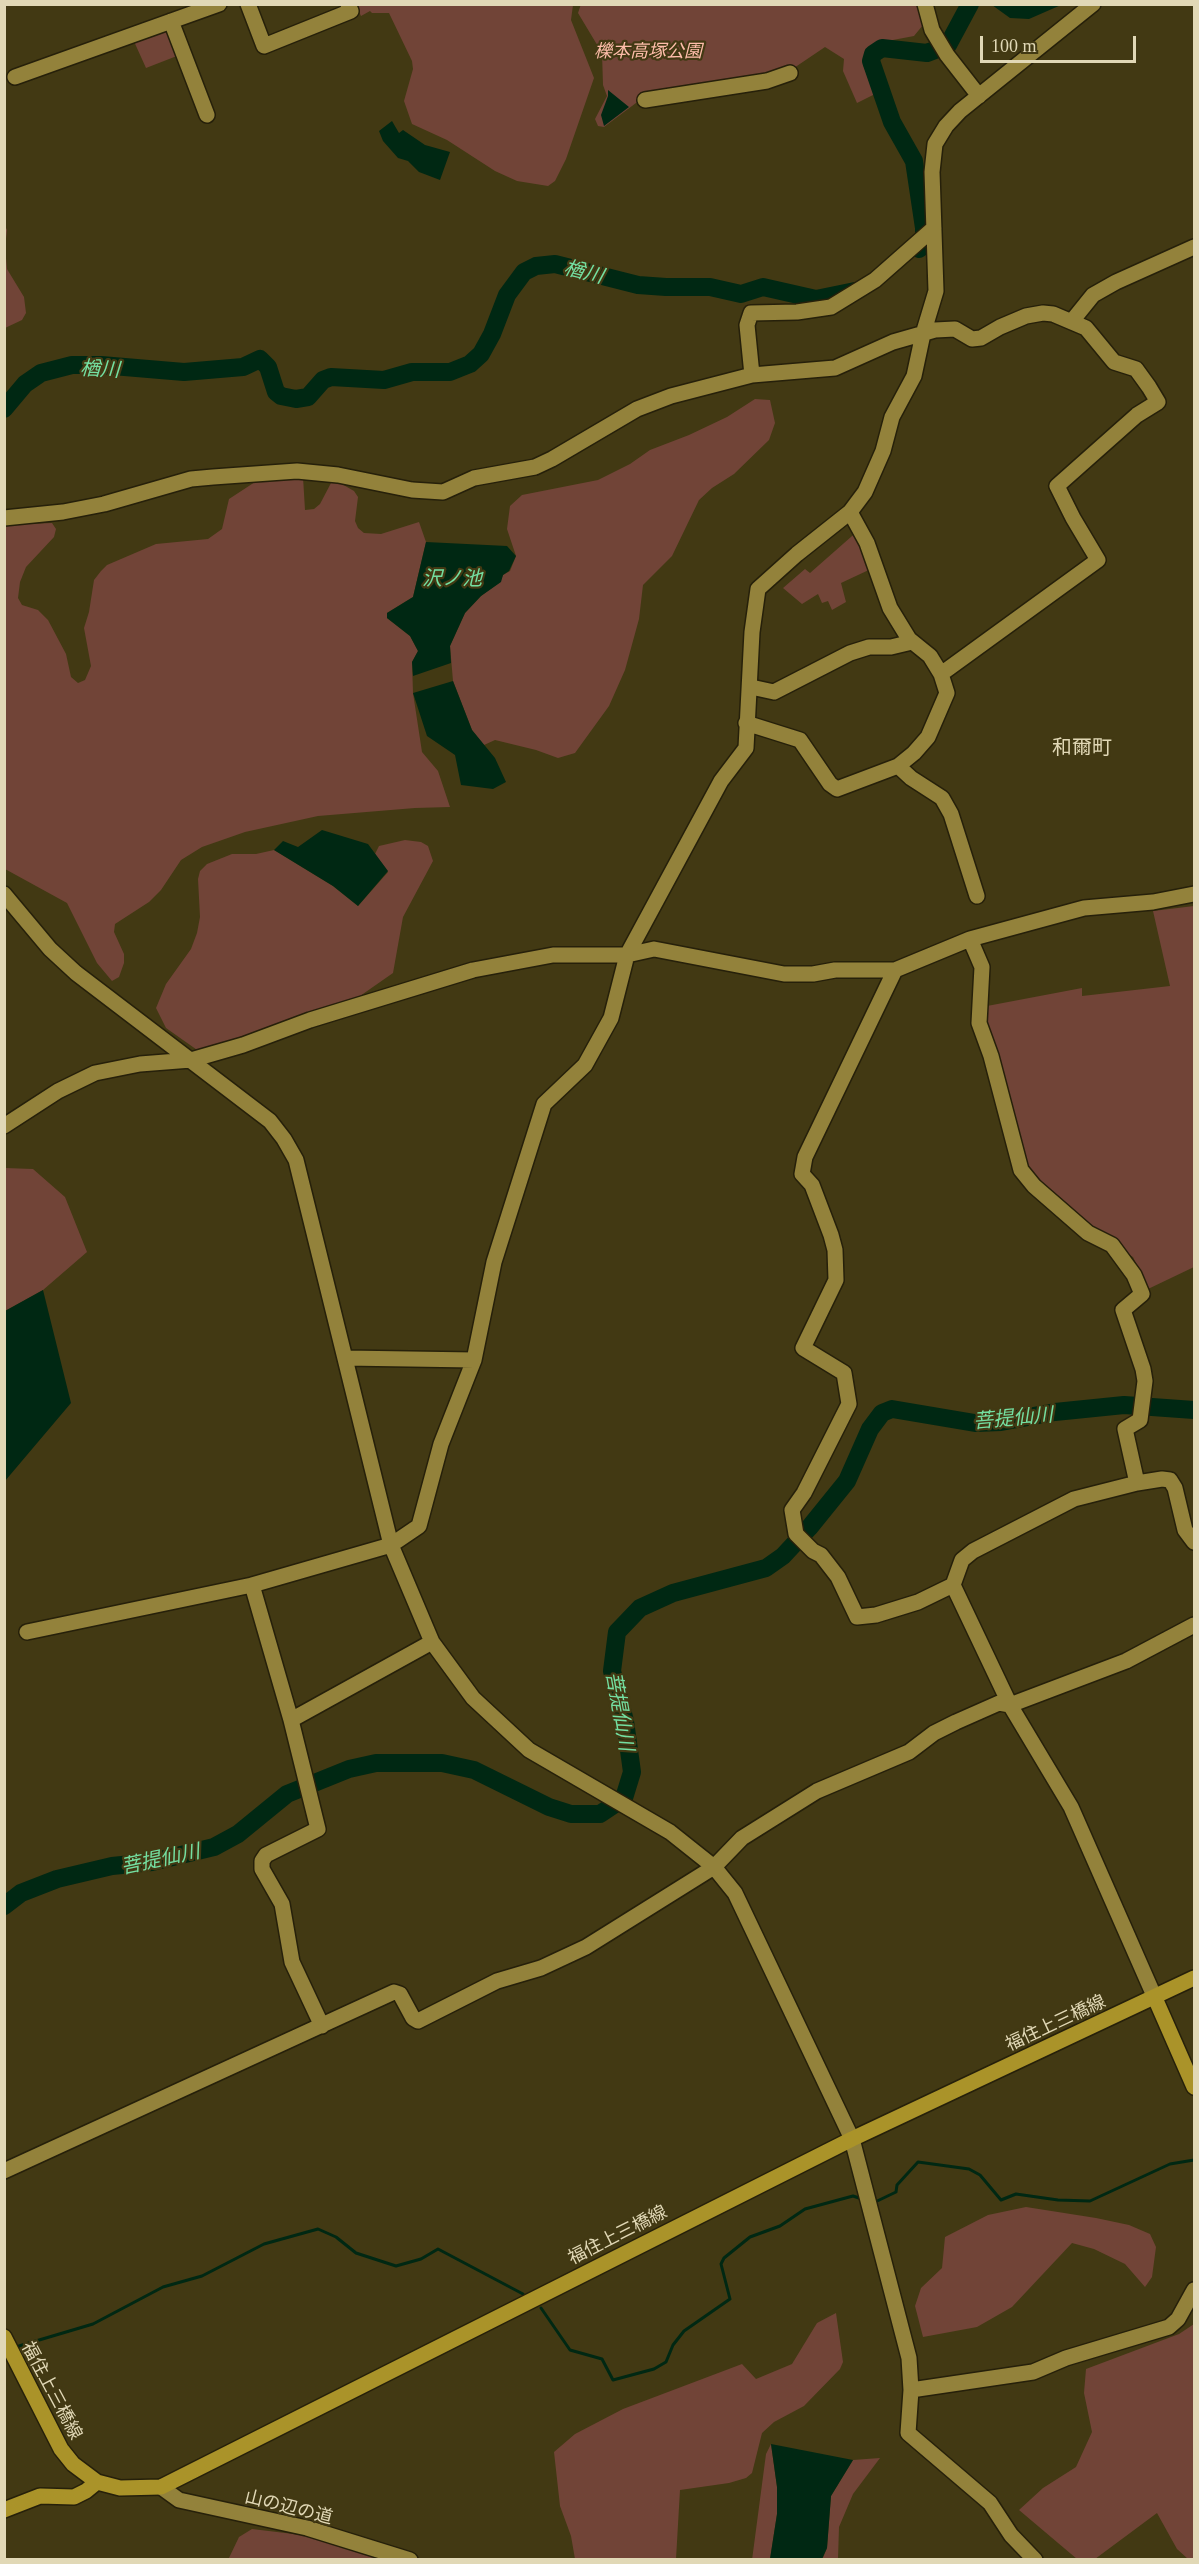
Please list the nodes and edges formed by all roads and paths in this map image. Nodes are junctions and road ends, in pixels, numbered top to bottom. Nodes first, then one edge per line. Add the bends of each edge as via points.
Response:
1 (219, 4) edge
2 (248, 4) edge
3 (348, 4) edge
4 (926, 4) edge
5 (1093, 4) edge
6 (171, 21) junction
7 (790, 74) dead end
8 (15, 77) dead end
9 (979, 96) junction
10 (645, 100) dead end
11 (207, 115) dead end
12 (934, 228) junction
13 (1194, 247) edge
14 (1072, 321) junction
15 (923, 334) junction
16 (752, 375) junction
17 (850, 512) junction
18 (4, 518) edge
19 (912, 642) junction
20 (941, 674) junction
21 (751, 687) junction
22 (746, 723) junction
23 (898, 766) junction
24 (4, 894) edge
25 (1194, 894) edge
26 (977, 896) dead end
27 (970, 939) junction
28 (627, 955) junction
29 (896, 970) junction
30 (191, 1060) junction
31 (4, 1126) edge
32 (345, 1359) junction
33 (474, 1360) junction
34 (1137, 1483) junction
35 (1194, 1542) edge
36 (391, 1545) junction
37 (252, 1585) junction
38 (953, 1585) junction
39 (1194, 1625) edge
40 (27, 1632) dead end
41 (432, 1642) junction
42 (1010, 1705) junction
43 (291, 1720) junction
44 (714, 1867) junction
45 (1194, 1978) edge
46 (1155, 1998) junction
47 (322, 2026) junction
48 (1194, 2088) edge
49 (852, 2139) junction
50 (4, 2171) edge
51 (1194, 2290) edge
52 (4, 2337) edge
53 (911, 2391) junction
54 (97, 2482) junction
55 (161, 2487) junction
56 (4, 2510) edge
57 (410, 2559) edge
58 (1035, 2559) edge

1 - 6 street
2 - 3 street via 264,46 351,11
4 - 9 street via 932,30
5 - 9 street
6 - 8 street
6 - 11 street
7 - 10 street via 759,83
9 - 12 street via 946,126 934,144
12 - 15 street via 936,291
12 - 16 street via 875,280 831,307 751,313 747,325
13 - 14 street via 1093,295
14 - 15 street via 1043,313 1026,316 981,338 972,339 955,329
14 - 20 street via 1086,328 1114,362 1136,369 1158,402 1137,415 1057,486 1098,560
15 - 16 street via 893,342 835,368
15 - 17 street via 914,375 892,417 883,451 865,492
16 - 18 street via 637,409 535,467 474,478 443,492 297,471 191,479 104,504
17 - 19 street via 867,543 890,608
17 - 21 street via 758,589
19 - 20 street via 930,656
19 - 21 street via 850,653 774,692
20 - 23 street via 947,693 933,727 914,753
21 - 22 street
22 - 23 street via 800,740 837,789
22 - 28 street via 746,748 721,781
23 - 26 street via 942,798 951,814
24 - 30 street via 50,949 76,973
25 - 27 street via 1084,908
27 - 29 street
27 - 34 street via 982,967 979,1023 1021,1170 1088,1233 1112,1245 1134,1275 1142,1294 1123,1310 1145,1381 1140,1420 1125,1429
28 - 29 street via 654,949 784,974
28 - 30 street via 553,956 473,970
28 - 33 street via 611,1018 585,1065 544,1104 494,1262
29 - 38 street via 805,1157 802,1174 812,1185 831,1235 836,1280 803,1348 844,1373 849,1404 792,1510 796,1534 821,1555 857,1617 918,1602
30 - 31 street via 95,1073 58,1091
30 - 32 street via 270,1122 296,1160
32 - 33 street
32 - 36 street
33 - 36 street via 441,1444 419,1526
34 - 35 street via 1170,1480 1185,1530
34 - 38 street via 1074,1499 973,1551 962,1560
36 - 37 street
36 - 41 street
37 - 40 street
37 - 43 street
38 - 42 street
39 - 42 street via 1126,1661
41 - 43 street
41 - 44 street via 473,1698 529,1750 670,1832
42 - 44 street via 999,1703 956,1722 909,1752 817,1791 742,1838
42 - 46 street via 1071,1807
43 - 47 street via 318,1829 266,1855 262,1869 282,1904 292,1962
44 - 47 street via 586,1947 541,1968 497,1981 423,2019 412,2018 397,1992
44 - 49 street via 735,1893
45 - 46 main road, 福住上三橋線
46 - 48 main road
46 - 49 main road, 福住上三橋線
47 - 50 street
49 - 53 street via 909,2358
49 - 55 main road, 福住上三橋線
51 - 53 street via 1169,2327 1033,2372
52 - 54 main road, 福住上三橋線 via 61,2449
53 - 58 street via 908,2433 990,2503 1011,2535
54 - 55 main road, 福住上三橋線 via 120,2488
54 - 56 main road via 74,2497 40,2496
55 - 57 street, 山の辺の道 via 179,2500 307,2528

